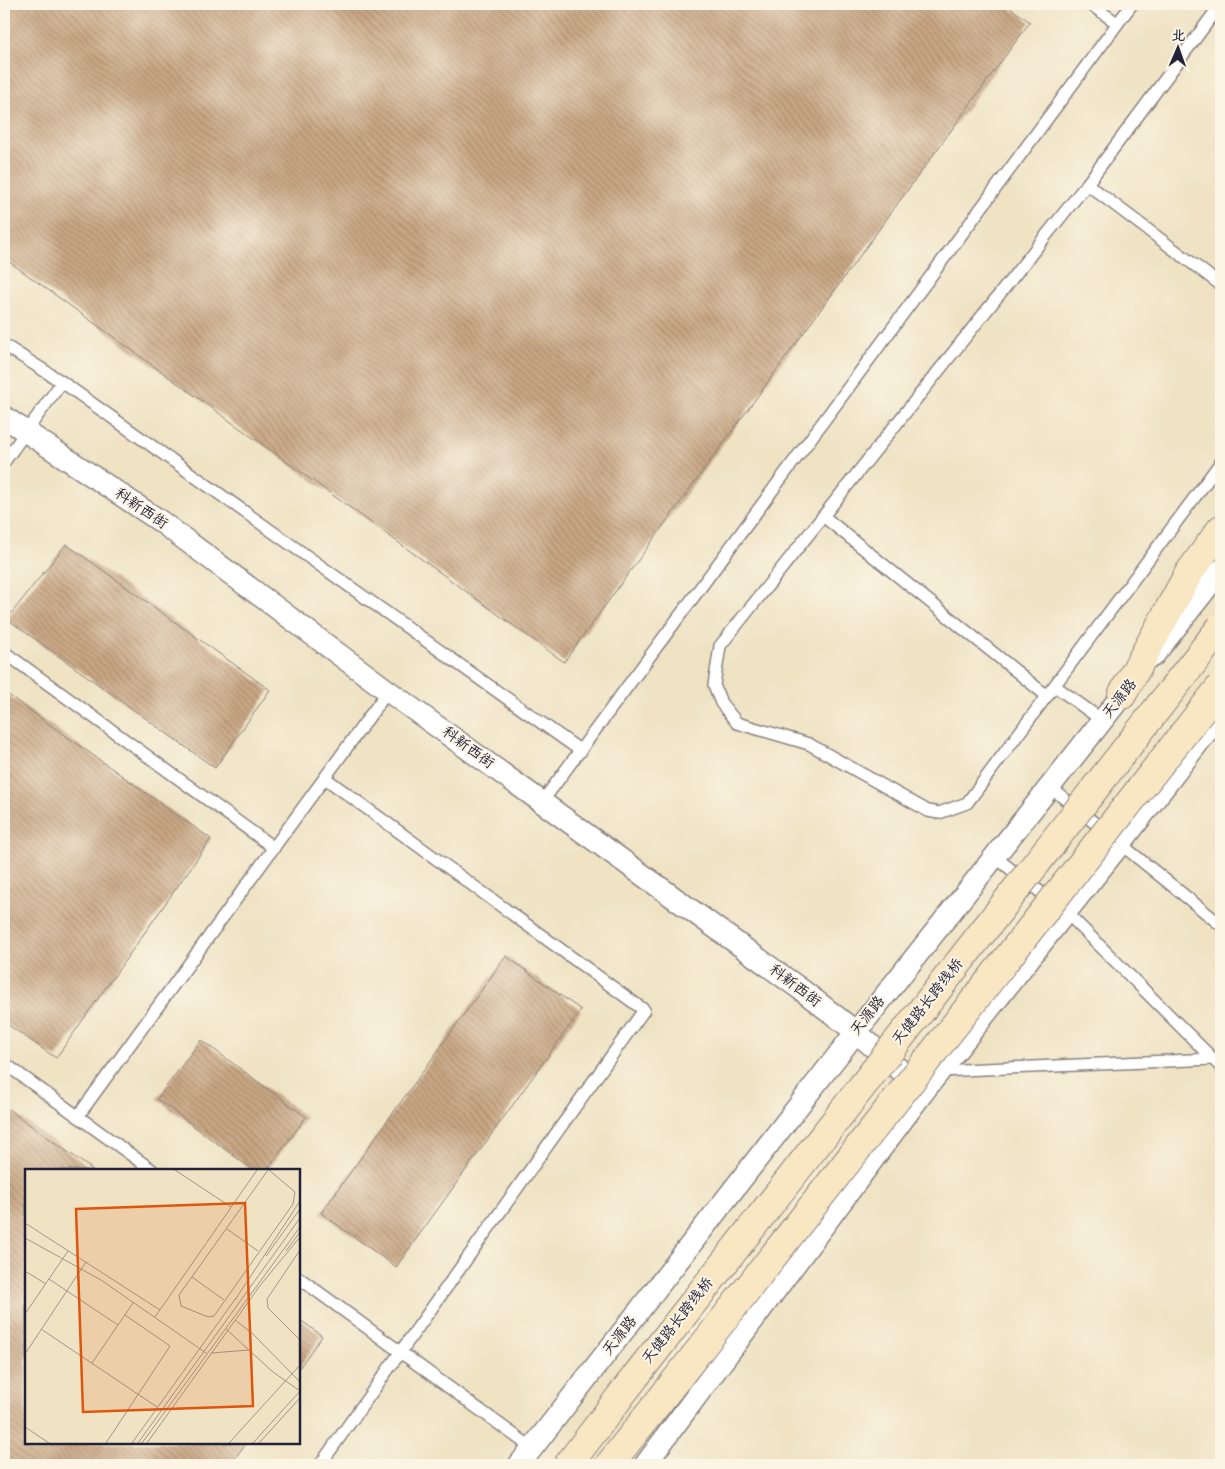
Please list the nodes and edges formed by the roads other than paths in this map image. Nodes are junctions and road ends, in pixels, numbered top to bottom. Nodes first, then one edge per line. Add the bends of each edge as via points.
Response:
1 (1090, 4) edge
2 (1132, 4) edge
3 (1221, 4) edge
4 (1117, 23) junction
5 (1087, 184) junction
6 (1221, 284) edge
7 (4, 346) edge
8 (62, 382) junction
9 (4, 417) edge
10 (26, 431) junction
11 (4, 462) edge
12 (1221, 462) edge
13 (823, 516) junction
14 (1221, 529) edge
15 (1221, 570) edge
16 (1221, 627) edge
17 (4, 652) edge
18 (1055, 686) junction
19 (1221, 686) edge
20 (388, 691) junction
21 (1122, 695) junction
22 (1047, 696) junction
23 (1221, 713) edge
24 (1102, 721) junction
25 (582, 750) junction
26 (325, 778) junction
27 (1050, 787) junction
28 (542, 802) junction
29 (1121, 844) junction
30 (274, 848) junction
31 (995, 857) junction
32 (1065, 911) junction
33 (1221, 925) edge
34 (856, 1032) junction
35 (4, 1063) edge
36 (1217, 1063) edge
37 (940, 1071) junction
38 (924, 1090) junction
39 (78, 1116) junction
40 (151, 1169) edge
41 (300, 1279) edge
42 (400, 1352) junction
43 (532, 1448) junction
44 (320, 1465) edge
45 (519, 1465) edge
46 (568, 1465) edge
47 (609, 1465) edge
48 (645, 1465) edge

1 - 4 lane
2 - 4 lane
3 - 5 lane
4 - 25 lane
5 - 6 lane
5 - 13 lane
7 - 8 lane
8 - 10 lane
8 - 25 lane
9 - 10 street, 科新西街
10 - 11 lane
10 - 20 street, 科新西街 via 160,521
12 - 18 lane
13 - 22 lane
13 - 22 lane via 720,646 714,685 721,703 737,723 809,744 928,811 939,813 967,803
14 - 21 main road via 1189,573
15 - 21 street, 天源路
16 - 46 main road, 天健路长跨线桥, bridge
17 - 30 lane
18 - 22 lane
18 - 24 lane
19 - 47 main road, bridge
20 - 26 lane
20 - 28 street, 科新西街
21 - 24 street, 天源路
23 - 29 street
24 - 27 street, 天源路
25 - 28 lane
26 - 30 lane
26 - 42 lane via 644,1010
27 - 29 lane
27 - 31 street, 天源路
28 - 34 street, 科新西街
29 - 32 street
29 - 33 lane
30 - 39 lane
31 - 32 lane
31 - 34 street, 天源路
32 - 36 lane
32 - 37 street
34 - 38 street, 科新西街
34 - 43 street, 天源路
35 - 39 lane
36 - 37 lane
37 - 38 street
38 - 48 street
39 - 40 lane
41 - 42 lane
42 - 43 lane
42 - 44 lane
43 - 45 street, 天源路

